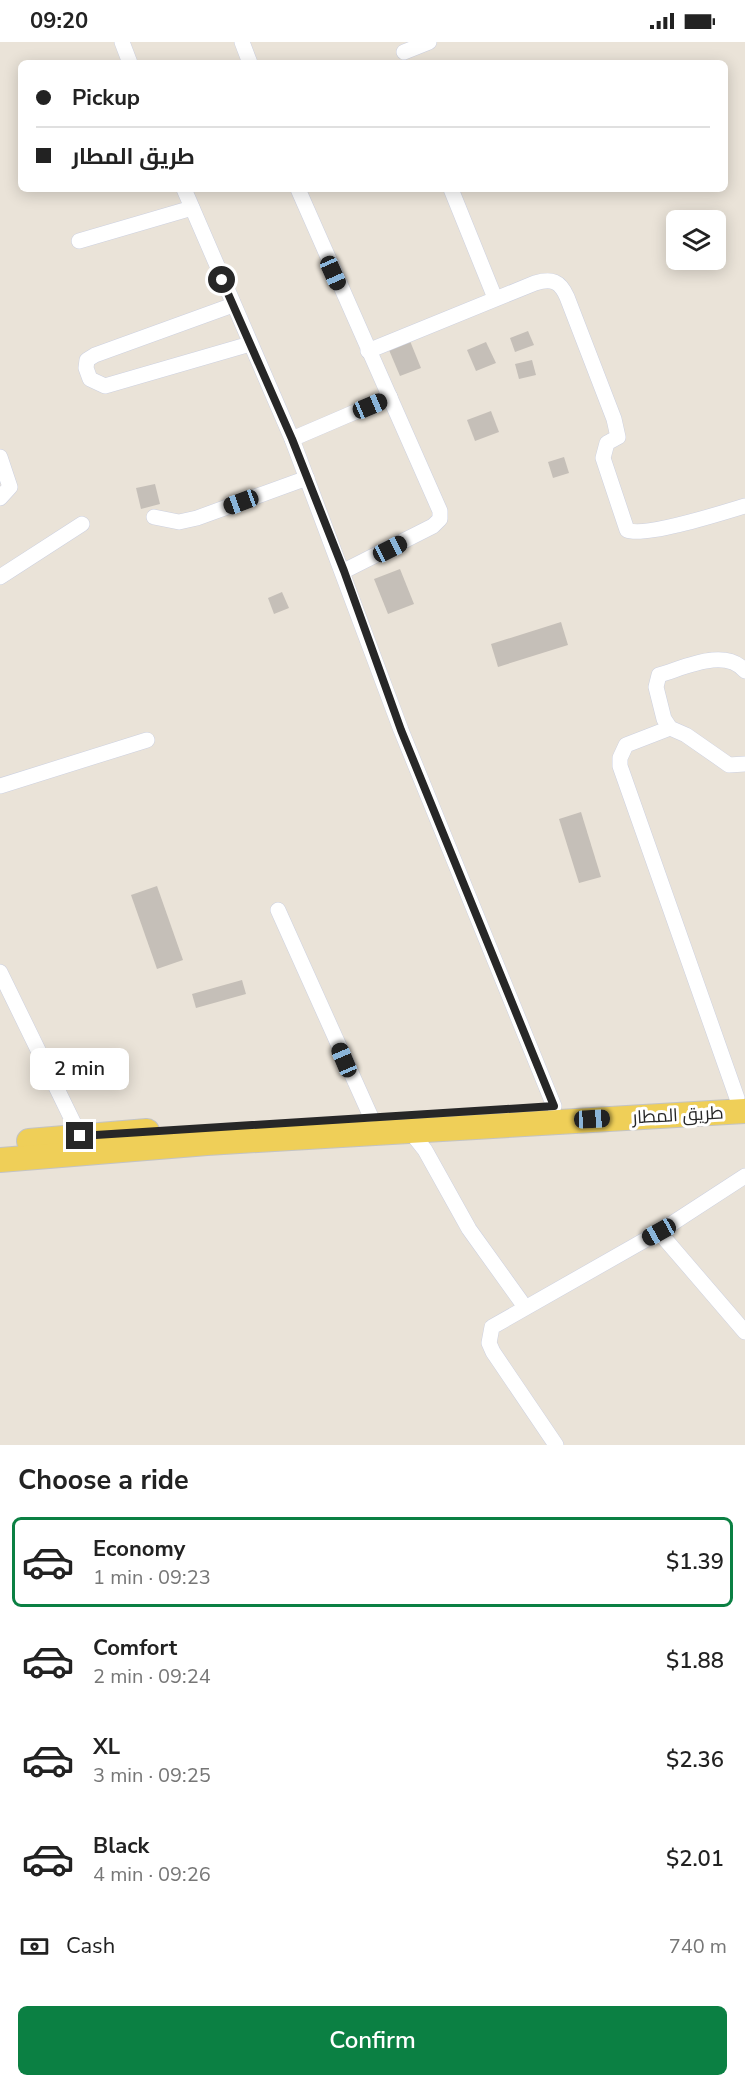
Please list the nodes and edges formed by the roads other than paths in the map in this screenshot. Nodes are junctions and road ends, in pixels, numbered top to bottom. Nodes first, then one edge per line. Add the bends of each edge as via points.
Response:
1 (122, 42) edge
2 (242, 42) edge
3 (429, 42) edge
4 (404, 52) edge
5 (129, 60) edge
6 (249, 60) edge
7 (188, 192) edge
8 (299, 192) edge
9 (452, 192) edge
10 (192, 208) junction
11 (79, 241) dead end
12 (495, 298) junction
13 (233, 305) junction
14 (250, 344) junction
15 (368, 351) junction
16 (390, 397) junction
17 (292, 439) junction
18 (0, 457) edge
19 (307, 478) junction
20 (0, 498) edge
21 (745, 506) edge
22 (154, 517) dead end
23 (82, 524) dead end
24 (344, 571) junction
25 (0, 577) edge
26 (745, 671) edge
27 (670, 728) junction
28 (147, 741) dead end
29 (745, 764) edge
30 (0, 786) edge
31 (278, 910) dead end
32 (0, 972) edge
33 (742, 1102) edge
34 (554, 1106) junction
35 (371, 1117) junction
36 (410, 1131) junction
37 (207, 1135) junction
38 (80, 1136) junction
39 (0, 1144) edge
40 (0, 1160) edge
41 (745, 1176) edge
42 (659, 1232) junction
43 (525, 1307) junction
44 (745, 1332) edge
45 (556, 1445) edge

1 - 5 street
2 - 6 street
3 - 4 street
7 - 10 street
8 - 15 street
9 - 12 street
10 - 11 street
10 - 13 street
12 - 15 street
12 - 21 street via 544,280 559,283 563,290 616,429 618,437 607,443 603,458 627,530 639,532 673,526
13 - 14 street
13 - 14 street via 95,355 87,360 90,379 105,386
14 - 17 street
15 - 16 street
16 - 17 street
16 - 24 street via 439,504 440,519 422,533
17 - 19 street
18 - 20 street via 10,487
19 - 22 street via 188,520
19 - 24 street
23 - 25 street
24 - 34 street via 401,730
26 - 27 street via 738,663 719,659 659,675 656,687
27 - 29 street via 729,765
27 - 33 street via 626,745 620,766
28 - 30 street
31 - 35 street
32 - 38 street
33 - 34 main road, طريق المطار
33 - 36 main road, طريق المطار
34 - 35 main road, طريق المطار
35 - 37 main road, طريق المطار
36 - 37 main road, طريق المطار
36 - 43 street via 425,1150 469,1229
37 - 38 main road, طريق المطار
37 - 40 main road, طريق المطار
38 - 39 main road, طريق المطار
41 - 42 street
42 - 43 street
42 - 44 street
43 - 45 street via 492,1327 489,1343

